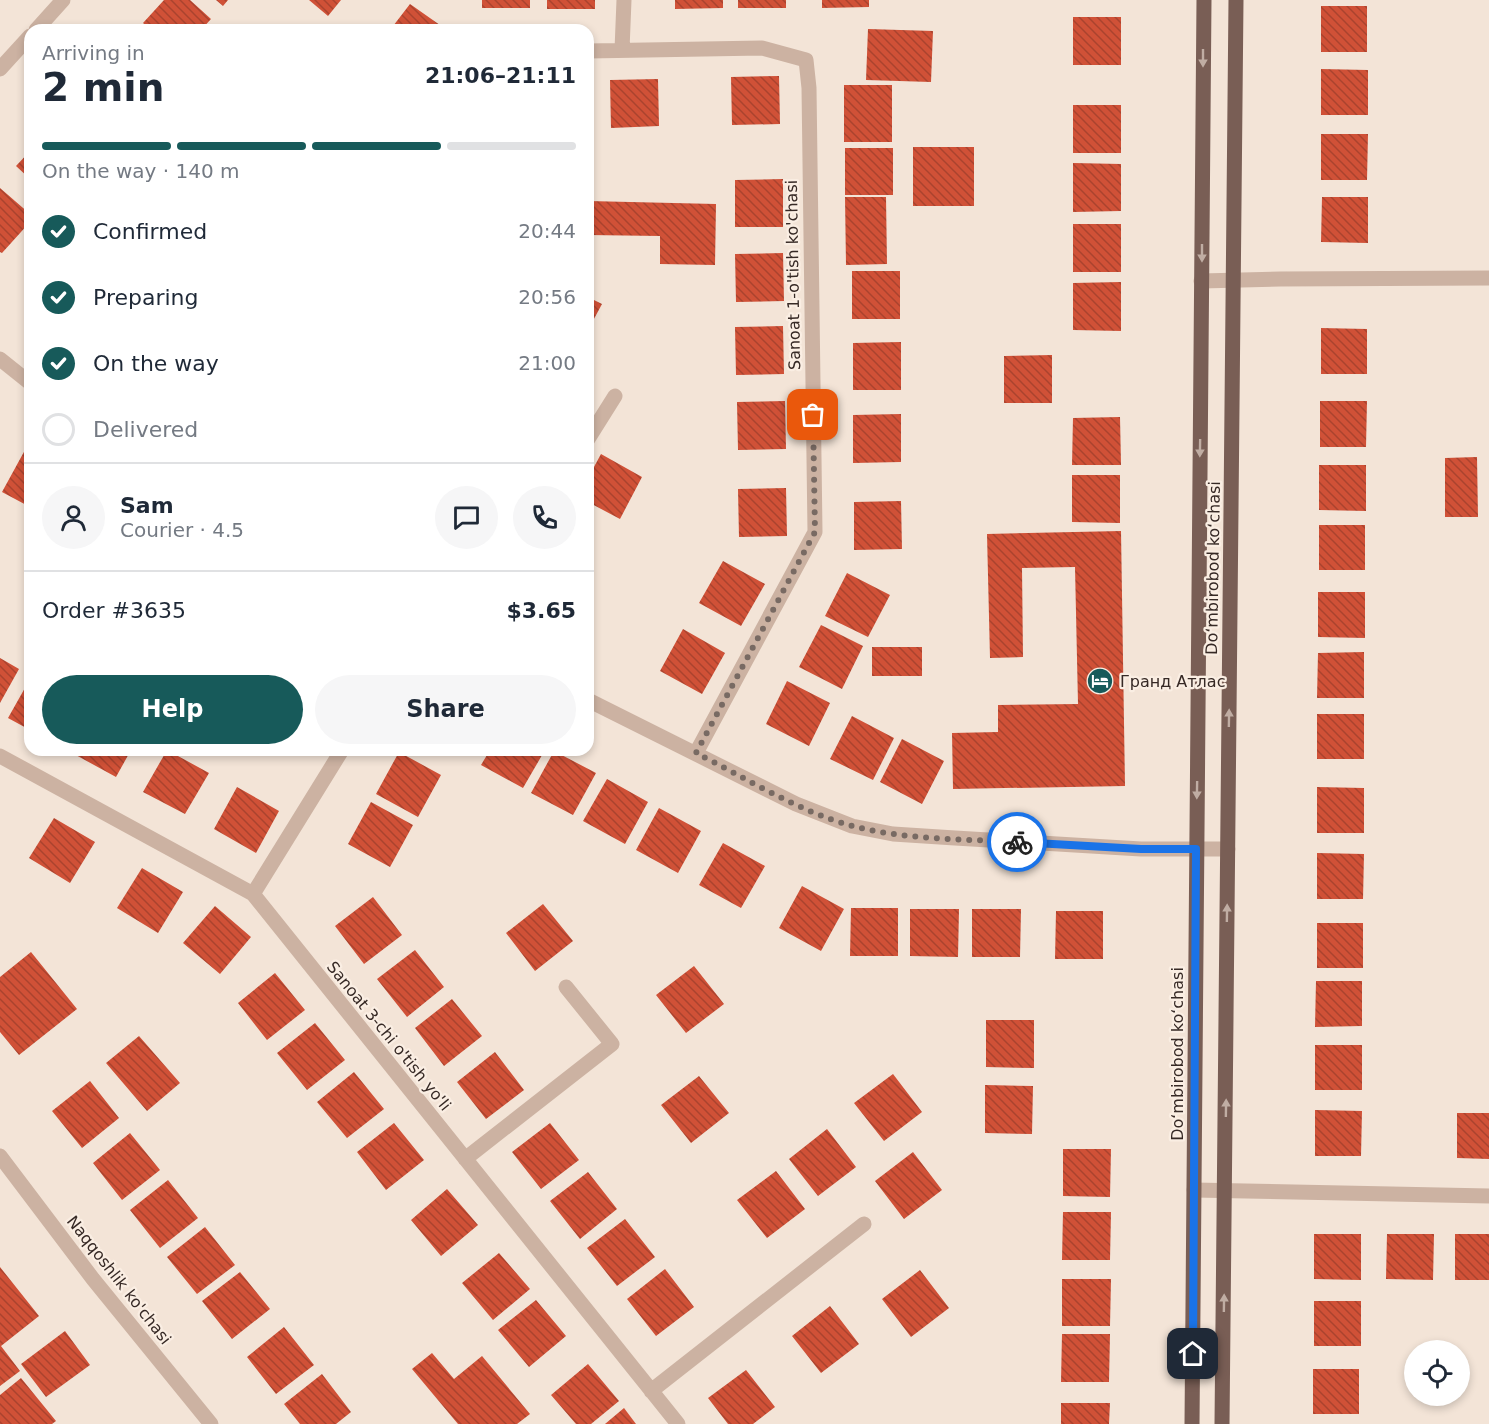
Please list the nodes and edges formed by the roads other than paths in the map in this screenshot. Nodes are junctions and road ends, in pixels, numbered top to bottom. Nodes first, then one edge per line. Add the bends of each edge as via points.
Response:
1 (63, 0) edge
2 (624, 0) edge
3 (1204, 0) edge
4 (1236, 0) edge
5 (41, 24) edge
6 (24, 43) edge
7 (622, 50) junction
8 (594, 51) edge
9 (0, 69) edge
10 (1489, 278) edge
11 (1234, 280) junction
12 (1202, 281) junction
13 (0, 359) edge
14 (24, 378) edge
15 (615, 396) dead end
16 (594, 430) edge
17 (594, 703) edge
18 (696, 753) junction
19 (0, 756) edge
20 (338, 756) edge
21 (1196, 849) junction
22 (1228, 849) junction
23 (253, 894) junction
24 (566, 987) dead end
25 (0, 1156) edge
26 (465, 1159) junction
27 (1194, 1190) junction
28 (1225, 1191) junction
29 (1489, 1196) edge
30 (864, 1224) dead end
31 (651, 1391) junction
32 (211, 1424) edge
33 (678, 1424) edge
34 (1192, 1424) edge
35 (1222, 1424) edge

1 - 5 street
2 - 7 street
3 -> 12 main road, Doʻmbirobod koʻchasi
4 - 11 main road, Doʻmbirobod koʻchasi
6 - 9 street
7 - 8 street, Sanoat 1-o'tish ko'chasi
7 - 18 street, Sanoat 1-o'tish ko'chasi via 762,48 806,60 815,532
10 - 11 street
11 - 12 street
22 -> 11 main road, Doʻmbirobod koʻchasi
12 -> 21 main road, Doʻmbirobod koʻchasi
13 - 14 street
15 - 16 street
17 - 18 street
18 - 21 street via 832,820 873,831 1141,849
19 - 23 street, Sanoat 3-chi o'tish yo'li
20 - 23 street
21 - 22 street
21 - 27 main road, Doʻmbirobod koʻchasi
28 -> 22 main road, Doʻmbirobod koʻchasi
23 - 26 street, Sanoat 3-chi o'tish yo'li
24 - 26 street via 612,1044
25 - 32 street, Naqqoshlik ko'chasi via 93,1279
26 - 31 street, Sanoat 3-chi o'tish yo'li
27 - 28 street
27 - 34 main road, Doʻmbirobod koʻchasi
28 - 29 street
35 -> 28 main road, Doʻmbirobod koʻchasi
30 - 31 street
31 - 33 street, Sanoat 3-chi o'tish yo'li

